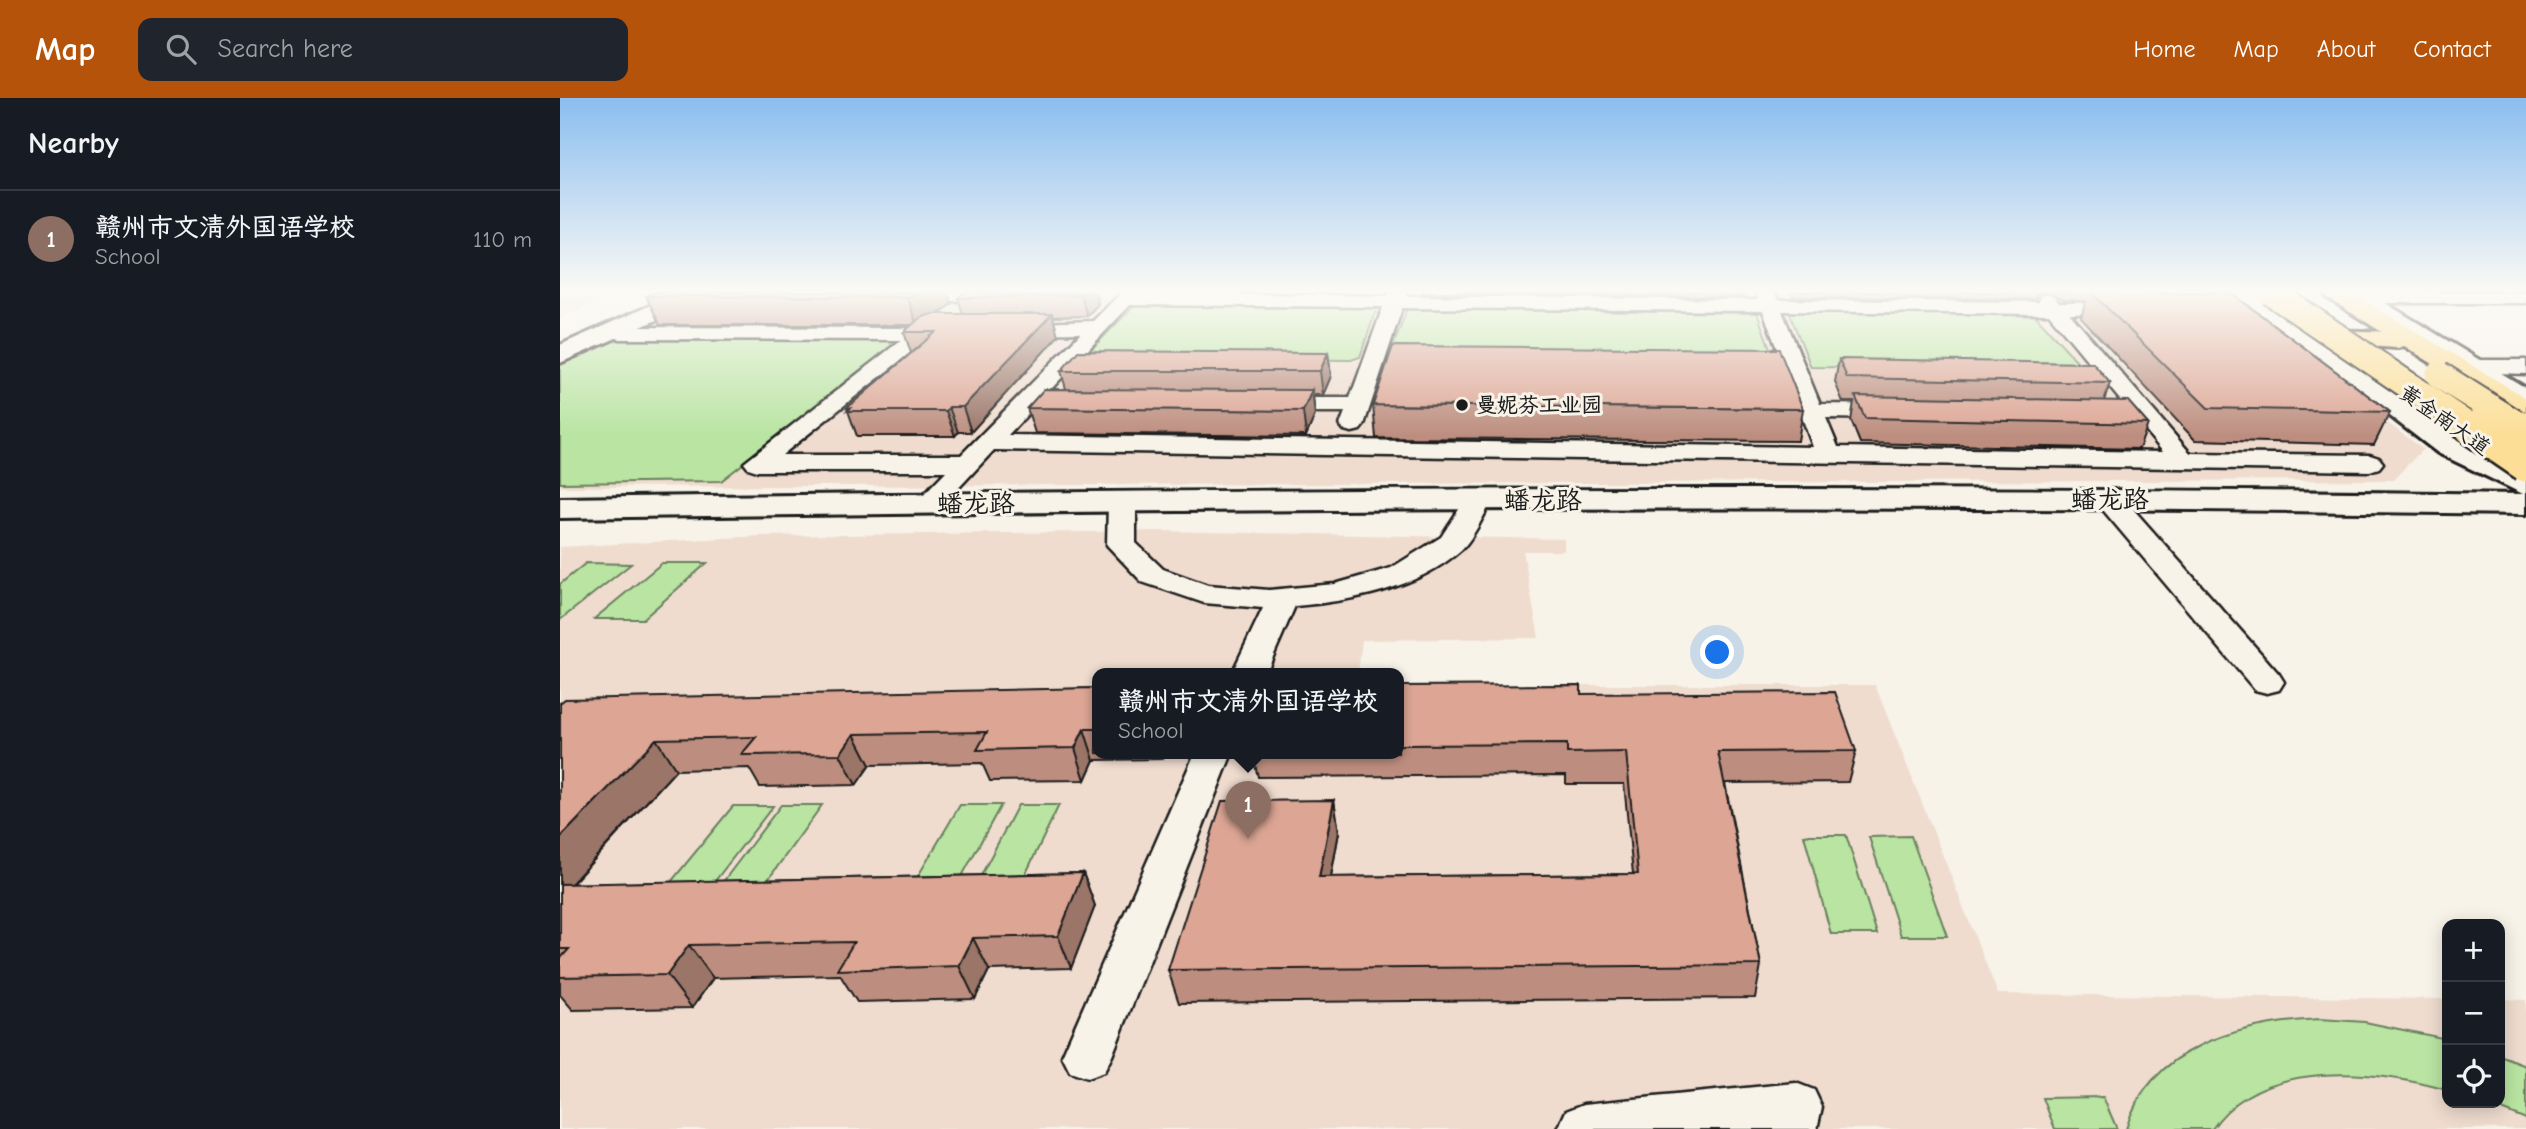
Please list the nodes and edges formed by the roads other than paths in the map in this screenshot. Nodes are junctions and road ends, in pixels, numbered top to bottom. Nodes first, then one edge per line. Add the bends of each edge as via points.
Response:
1 (596, 340) edge
2 (916, 340) edge
3 (1086, 340) edge
4 (1381, 340) edge
5 (1784, 340) edge
6 (2082, 340) edge
7 (2321, 340) edge
8 (2329, 340) edge
9 (2336, 340) edge
10 (2342, 340) edge
11 (2385, 340) edge
12 (2398, 340) edge
13 (2412, 340) edge
14 (2429, 340) edge
15 (560, 355) edge
16 (2472, 367) junction
17 (2526, 367) edge
18 (2526, 400) edge
19 (1025, 404) junction
20 (1053, 404) edge
21 (1247, 405) edge
22 (1358, 405) junction
23 (2526, 410) edge
24 (1812, 411) junction
25 (1923, 413) edge
26 (2119, 416) edge
27 (2147, 417) junction
28 (2526, 428) edge
29 (988, 442) junction
30 (1344, 447) junction
31 (2526, 451) edge
32 (1829, 456) junction
33 (2184, 461) junction
34 (968, 463) junction
35 (2370, 463) dead end
36 (2526, 465) edge
37 (2526, 477) edge
38 (2526, 485) edge
39 (2108, 498) junction
40 (1479, 500) junction
41 (1122, 502) junction
42 (929, 503) junction
43 (2526, 504) edge
44 (560, 508) edge
45 (1283, 599) junction
46 (1252, 668) edge
47 (2267, 682) dead end
48 (1211, 759) edge
49 (1087, 1056) dead end
50 (1584, 1129) edge
51 (1791, 1129) edge

1 - 15 street
2 - 34 street via 757,463
3 - 19 street
4 - 22 street
5 - 24 street
6 - 27 street
7 - 38 street via 2449,447
8 - 37 main road, 黄金南大道
9 - 36 main road, bridge
10 - 31 main road
11 - 28 main road, bridge
12 - 28 main road, 黄金南大道
13 - 23 main road
14 - 16 street
16 - 17 street
16 - 18 street
19 - 20 street
19 - 29 street
21 - 22 street
22 - 30 street
24 - 25 street
24 - 32 street
26 - 27 street
27 - 33 street
29 - 30 street
29 - 34 street
30 - 32 street
32 - 33 street
33 - 35 street
34 - 42 street
39 - 40 street, 蟠龙路
39 - 43 street, 蟠龙路
39 - 47 street
40 - 41 street, 蟠龙路
40 - 45 street via 1476,513 1458,538 1404,573 1354,589
41 - 42 street, 蟠龙路
41 - 45 street via 1117,515 1119,541 1150,575 1214,596
42 - 44 street, 蟠龙路
45 - 46 street
48 - 49 street
50 - 51 street via 1796,1107

